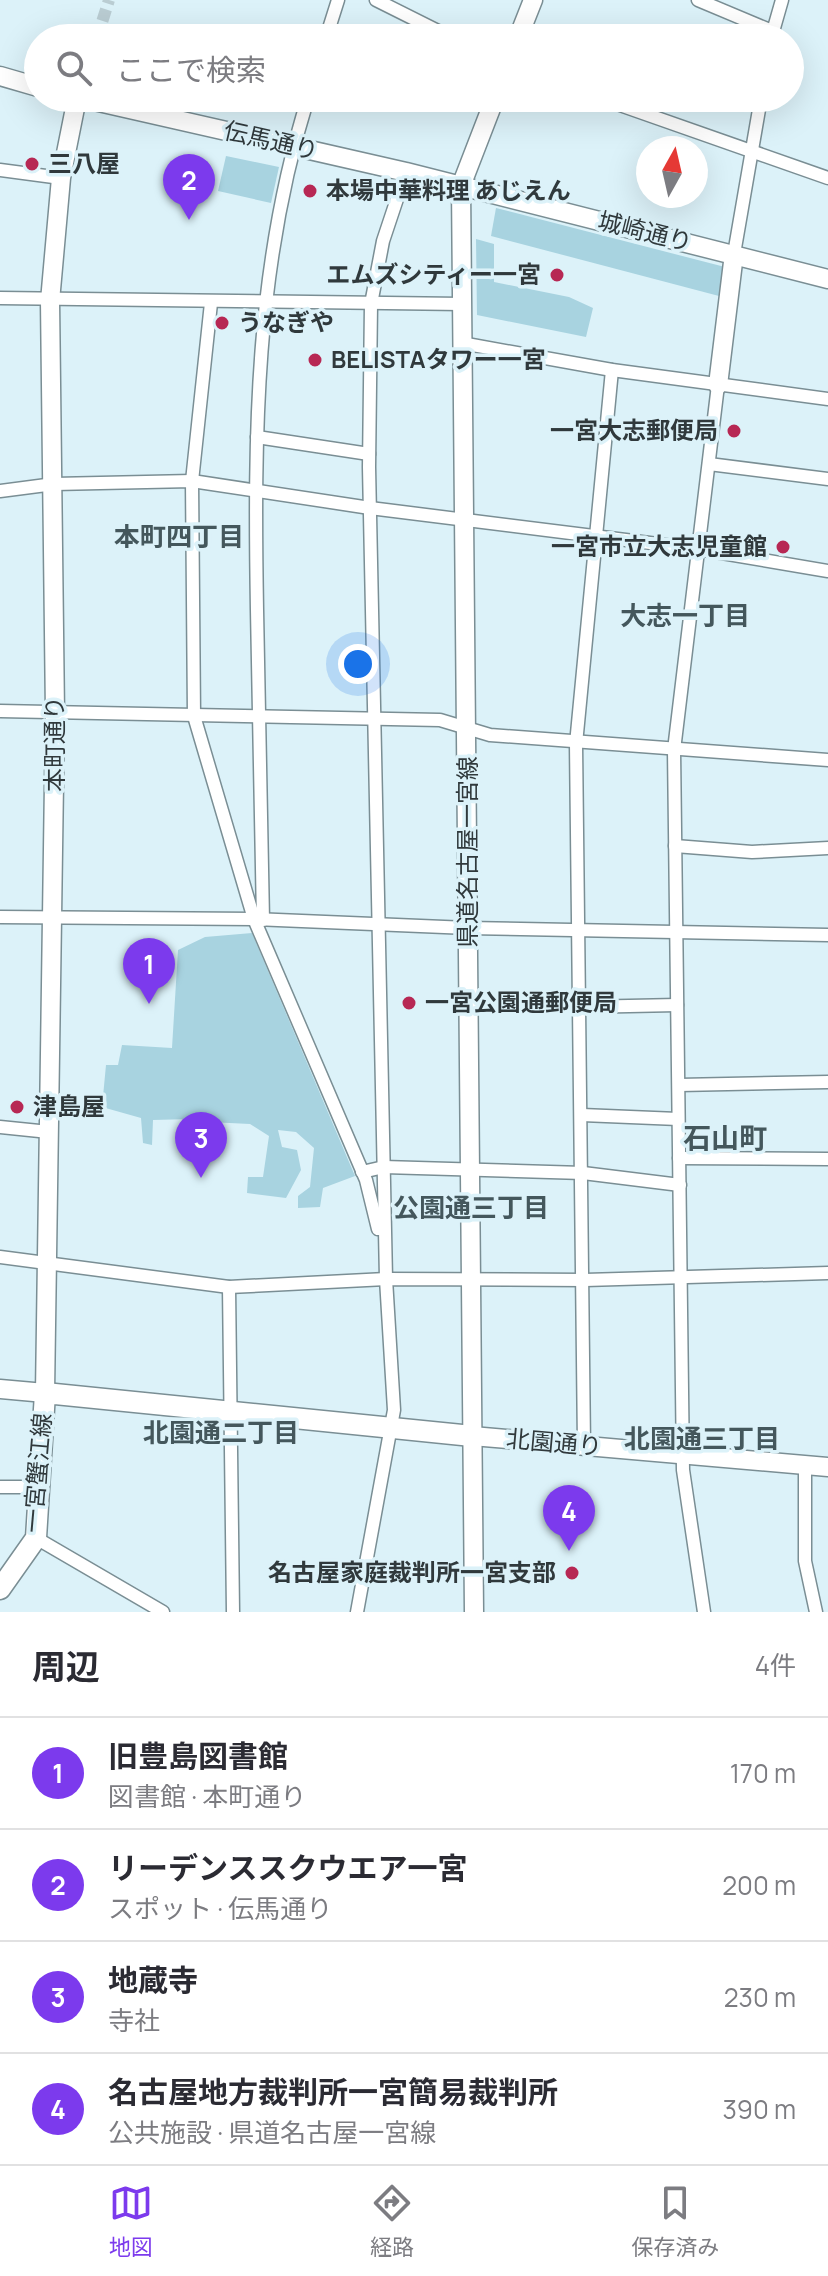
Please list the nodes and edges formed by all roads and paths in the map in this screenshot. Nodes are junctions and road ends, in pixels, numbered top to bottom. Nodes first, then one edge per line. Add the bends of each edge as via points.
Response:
1 (338, 0) edge
2 (376, 0) edge
3 (533, 0) edge
4 (698, 0) edge
5 (782, 0) edge
6 (330, 24) edge
7 (424, 24) edge
8 (524, 24) edge
9 (750, 24) edge
10 (775, 24) edge
11 (0, 76) edge
12 (24, 83) edge
13 (76, 112) edge
14 (141, 112) edge
15 (304, 112) edge
16 (490, 112) edge
17 (639, 112) edge
18 (759, 112) edge
19 (293, 146) junction
20 (752, 152) junction
21 (0, 170) edge
22 (406, 172) junction
23 (61, 178) junction
24 (828, 178) edge
25 (461, 186) junction
26 (734, 254) junction
27 (828, 279) edge
28 (0, 298) edge
29 (50, 301) junction
30 (263, 302) junction
31 (211, 303) junction
32 (371, 304) junction
33 (462, 304) junction
34 (461, 343) junction
35 (612, 370) junction
36 (718, 385) junction
37 (828, 399) edge
38 (257, 437) junction
39 (369, 454) junction
40 (709, 464) junction
41 (828, 479) edge
42 (192, 481) junction
43 (54, 484) junction
44 (255, 490) junction
45 (0, 491) edge
46 (370, 508) junction
47 (462, 519) junction
48 (596, 536) junction
49 (698, 549) junction
50 (828, 571) edge
51 (0, 711) edge
52 (55, 714) junction
53 (259, 715) junction
54 (194, 716) junction
55 (376, 718) junction
56 (467, 729) junction
57 (576, 744) junction
58 (674, 750) junction
59 (828, 760) edge
60 (675, 846) junction
61 (828, 848) edge
62 (0, 917) edge
63 (53, 918) junction
64 (259, 919) junction
65 (381, 924) junction
66 (468, 928) junction
67 (579, 930) junction
68 (676, 932) junction
69 (828, 935) edge
70 (677, 1005) junction
71 (581, 1007) junction
72 (828, 1082) edge
73 (679, 1085) junction
74 (582, 1115) junction
75 (678, 1119) junction
76 (0, 1127) edge
77 (49, 1132) junction
78 (679, 1158) junction
79 (828, 1159) edge
80 (384, 1167) junction
81 (471, 1170) junction
82 (362, 1172) junction
83 (583, 1173) junction
84 (680, 1185) junction
85 (0, 1257) edge
86 (48, 1262) junction
87 (828, 1273) edge
88 (681, 1276) junction
89 (386, 1279) junction
90 (472, 1280) junction
91 (585, 1280) junction
92 (229, 1287) junction
93 (0, 1389) edge
94 (45, 1393) junction
95 (233, 1412) junction
96 (392, 1428) junction
97 (472, 1436) junction
98 (584, 1446) junction
99 (685, 1455) junction
100 (805, 1465) junction
101 (828, 1467) edge
102 (0, 1487) edge
103 (40, 1487) junction
104 (36, 1538) junction
105 (0, 1589) edge
106 (163, 1612) edge
107 (233, 1612) edge
108 (357, 1612) edge
109 (474, 1612) edge
110 (704, 1612) edge
111 (816, 1612) edge

1 - 6 street
2 - 7 street
3 - 8 street
4 - 9 street
5 - 10 street
11 - 12 street
13 - 23 street, 本町通り
14 - 19 street, 伝馬通り
15 - 19 street
16 - 25 street, 県道名古屋一宮線
17 - 20 street
18 - 20 street
19 - 22 street, 伝馬通り
19 - 30 street
20 - 24 street
20 - 26 street
21 - 23 street
22 - 25 street, 伝馬通り
22 - 32 street via 383,241
23 - 29 street, 本町通り
25 - 26 street, 城崎通り
25 - 33 street, 県道名古屋一宮線
26 - 27 street, 城崎通り
26 - 36 street
28 - 29 street
29 - 31 street
29 - 43 street, 本町通り
30 - 31 street
30 - 32 street
30 - 38 street
31 - 42 street
32 - 33 street
32 - 39 street
33 - 34 street, 県道名古屋一宮線
34 - 35 street
34 - 47 street, 県道名古屋一宮線
35 - 36 street
35 - 48 street
36 - 37 street
36 - 40 street
38 - 39 street
38 - 44 street
39 - 46 street
40 - 41 street
40 - 49 street
42 - 43 street
42 - 44 street
42 - 54 street
43 - 45 street
43 - 52 street, 本町通り
44 - 46 street
44 - 53 street
46 - 47 street
46 - 55 street
47 - 48 street
47 - 56 street, 県道名古屋一宮線
48 - 49 street
48 - 57 street
49 - 50 street
49 - 58 street
51 - 52 street
52 - 54 street
52 - 63 street, 本町通り
53 - 54 street
53 - 55 street
53 - 64 street
54 - 64 street
55 - 56 street via 440,720
55 - 65 street
56 - 57 street
56 - 66 street, 県道名古屋一宮線
57 - 58 street
57 - 67 street
58 - 59 street
58 - 60 street
60 - 61 street via 752,852
60 - 68 street
62 - 63 street
63 - 64 street
63 - 77 street, 本町通り
64 - 65 street
64 - 82 street
65 - 66 street
65 - 80 street
66 - 67 street
66 - 81 street, 県道名古屋一宮線
67 - 68 street
67 - 71 street
68 - 69 street
68 - 70 street
70 - 71 street
70 - 73 street
71 - 74 street
72 - 73 street
73 - 75 street
74 - 75 street
74 - 83 street
75 - 78 street
76 - 77 street
77 - 86 street, 本町通り
78 - 79 street
78 - 84 street
80 - 81 street
80 - 82 street
80 - 89 street
81 - 83 street
81 - 90 street, 県道名古屋一宮線
82 - 89 street via 375,1204
83 - 84 street
83 - 91 street
84 - 88 street
85 - 86 street
86 - 92 street
86 - 94 street, 本町通り
87 - 88 street
88 - 91 street
88 - 99 street
89 - 90 street
89 - 92 street
89 - 96 street
90 - 91 street
90 - 97 street, 県道名古屋一宮線
91 - 98 street
92 - 95 street
93 - 94 street
94 - 95 main road, 一宮蟹江線
94 - 103 main road, 一宮蟹江線
95 - 96 main road, 一宮蟹江線
95 - 107 street
96 - 97 main road, 一宮蟹江線
96 - 108 street
97 - 98 street, 北園通り
97 - 109 street, 県道名古屋一宮線
98 - 99 street, 北園通り
99 - 100 street, 北園通り
99 - 110 street
100 - 101 street, 北園通り
100 - 111 street via 805,1561
102 - 103 street
103 - 104 main road, 一宮蟹江線
104 - 105 main road, 一宮蟹江線
104 - 106 street

